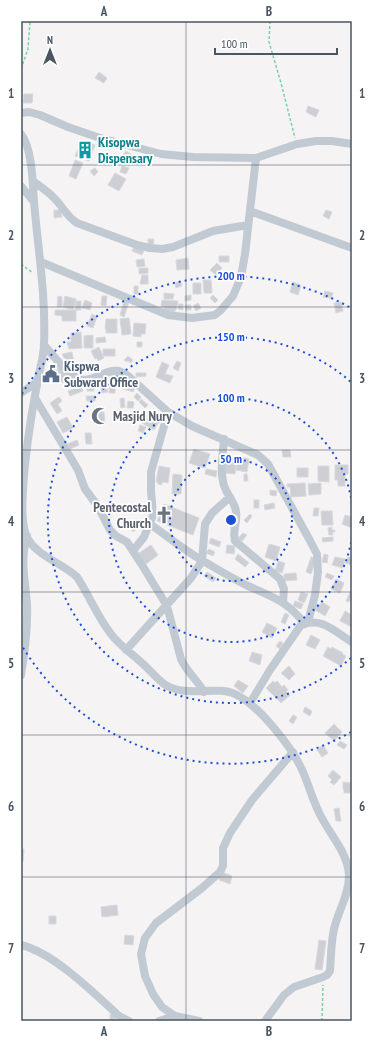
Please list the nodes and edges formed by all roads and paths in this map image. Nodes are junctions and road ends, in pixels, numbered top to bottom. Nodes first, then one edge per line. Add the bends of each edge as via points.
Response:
1 (30, 21) edge
2 (270, 21) edge
3 (21, 69) edge
4 (21, 112) edge
5 (21, 134) edge
6 (297, 144) junction
7 (352, 144) edge
8 (256, 158) junction
9 (33, 181) junction
10 (21, 186) edge
11 (34, 202) junction
12 (250, 211) junction
13 (248, 225) junction
14 (352, 248) edge
15 (41, 262) junction
16 (21, 264) edge
17 (43, 280) junction
18 (44, 345) junction
19 (37, 382) junction
20 (21, 393) edge
21 (35, 398) junction
22 (168, 412) junction
23 (224, 439) junction
24 (230, 497) junction
25 (150, 524) junction
26 (27, 536) junction
27 (133, 551) junction
28 (202, 561) junction
29 (283, 602) junction
30 (167, 606) junction
31 (306, 623) junction
32 (352, 642) edge
33 (126, 650) junction
34 (21, 675) edge
35 (204, 692) junction
36 (250, 703) junction
37 (293, 752) junction
38 (349, 864) edge
39 (21, 945) edge
40 (323, 977) junction
41 (176, 1016) junction
42 (129, 1021) edge
43 (159, 1021) edge
44 (199, 1021) edge
45 (265, 1021) edge
46 (322, 1021) edge

1 - 3 path via 28,49
2 - 6 path via 269,42
4 - 8 street via 40,114 98,137 161,154
5 - 9 street via 29,154
6 - 7 street via 316,141
6 - 8 street
8 - 12 street
9 - 11 street
9 - 13 street via 47,190 72,220 150,248 172,246 213,231
10 - 11 street
11 - 15 street
12 - 13 street
12 - 14 street
13 - 15 street via 241,277 233,296 222,310 205,317 168,315
15 - 17 street
16 - 17 path
17 - 18 street
18 - 19 street
18 - 22 street via 66,369 79,378 88,380 114,371 127,375
19 - 20 street
19 - 21 street
21 - 26 street via 28,437 22,501
21 - 27 street via 110,530
22 - 23 street via 192,426
22 - 25 street via 152,472
23 - 24 street via 223,478 224,487
23 - 31 street via 258,455 268,464 317,554 316,588
24 - 28 street via 212,513 205,524
24 - 29 street via 237,517 235,541 280,579 284,588
25 - 27 street
25 - 28 street
26 - 33 street via 39,552 69,569 77,577 111,634
26 - 34 street via 23,548 27,603
27 - 30 street
28 - 29 street
28 - 30 street
29 - 31 street
30 - 33 street
30 - 35 street via 184,667 199,682
31 - 32 street via 324,624
31 - 36 street via 301,625
33 - 35 street via 164,684 182,691
35 - 36 street via 224,691 236,694
36 - 37 street
37 - 38 street via 322,819
37 - 41 street via 252,800 230,833 223,848 220,872 156,923 145,938 141,954 145,976 162,1007
38 - 40 street via 346,894 334,929 330,971
39 - 42 street via 36,950 72,974 119,1016
40 - 45 street via 294,987 284,995
40 - 46 path
41 - 43 street
41 - 44 street

